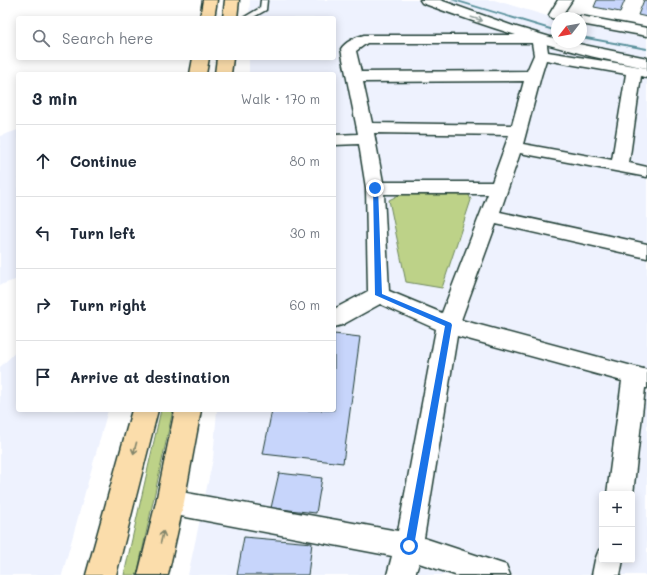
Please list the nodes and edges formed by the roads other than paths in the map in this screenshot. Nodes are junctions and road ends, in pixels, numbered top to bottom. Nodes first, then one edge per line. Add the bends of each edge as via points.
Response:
1 (210, 0) edge
2 (232, 0) edge
3 (264, 0) edge
4 (427, 0) edge
5 (565, 0) edge
6 (558, 12) edge
7 (207, 16) edge
8 (230, 16) edge
9 (251, 16) edge
10 (587, 21) edge
11 (647, 32) edge
12 (540, 47) junction
13 (201, 60) edge
14 (225, 60) edge
15 (643, 69) edge
16 (198, 72) edge
17 (223, 72) edge
18 (533, 76) junction
19 (354, 77) junction
20 (366, 134) junction
21 (516, 138) junction
22 (336, 140) edge
23 (620, 166) junction
24 (647, 172) edge
25 (375, 188) junction
26 (498, 188) junction
27 (489, 216) junction
28 (647, 251) edge
29 (379, 295) junction
30 (336, 317) edge
31 (448, 325) junction
32 (640, 377) edge
33 (144, 412) edge
34 (188, 412) edge
35 (620, 491) edge
36 (170, 502) junction
37 (409, 546) junction
38 (608, 563) edge
39 (101, 575) edge
40 (153, 575) edge
41 (401, 575) edge
42 (496, 575) edge
43 (606, 575) edge

1 - 7 highway
2 - 8 highway
3 - 9 lane via 264,9
4 -> 12 street
5 - 6 street
10 - 11 street
12 - 15 street
12 - 18 street
12 - 19 street via 364,39 348,49
13 - 16 highway
14 - 17 highway
15 - 23 street
18 - 19 street
18 - 21 street
19 - 20 street
20 - 21 street
20 - 22 street
20 - 25 street
21 - 23 street
21 - 26 street
23 - 24 street
25 - 26 street
25 - 29 street
26 - 27 street
27 - 28 street
27 - 31 street
29 - 30 street
29 - 31 street
31 - 32 street
31 - 37 street
32 - 35 street
33 -> 39 highway
34 - 36 highway
36 - 37 street
40 -> 36 highway
37 - 41 street
37 - 42 street
38 - 43 street

